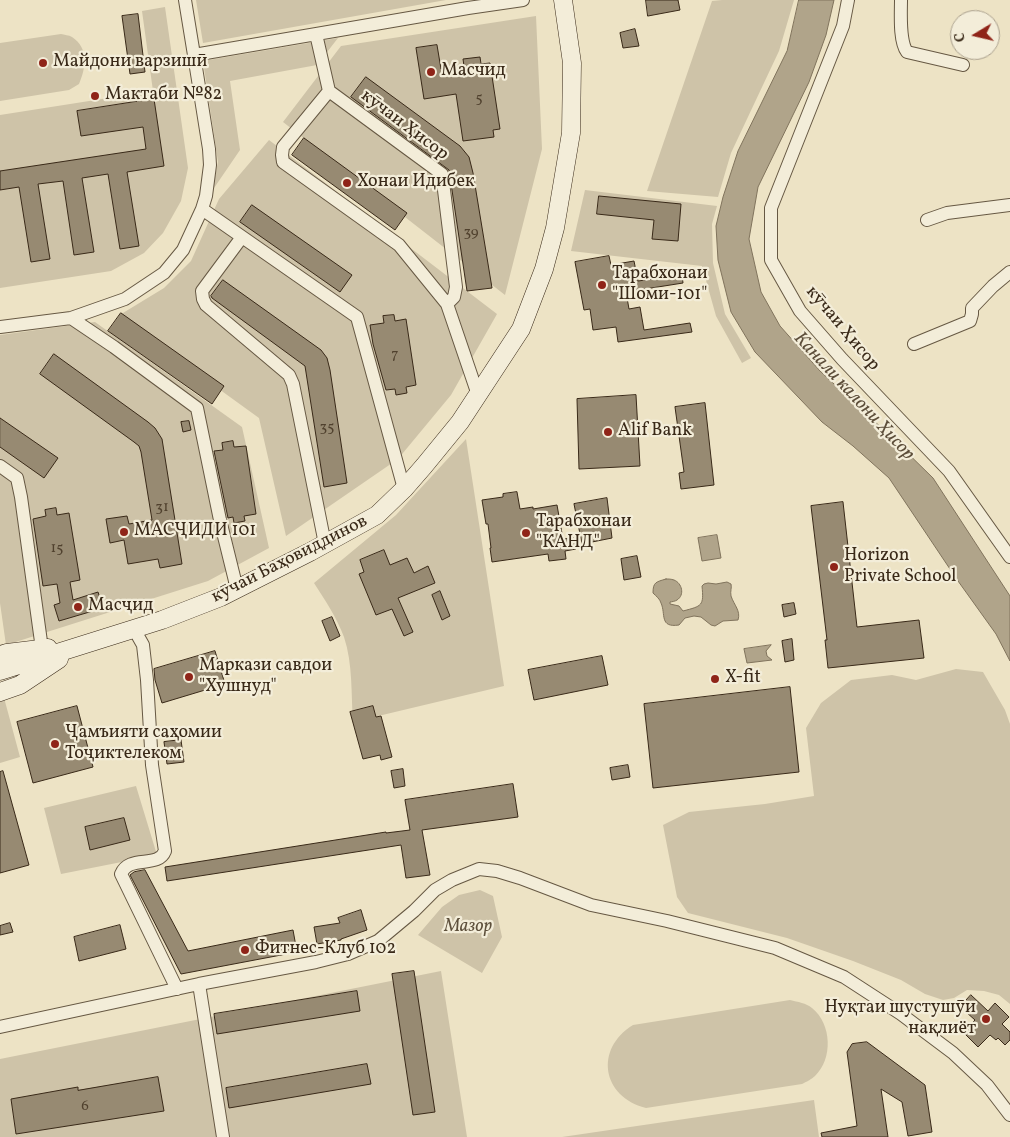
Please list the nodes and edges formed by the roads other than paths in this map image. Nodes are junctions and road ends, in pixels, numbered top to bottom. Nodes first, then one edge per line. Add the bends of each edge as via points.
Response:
1 (185, 0) edge
2 (523, 0) edge
3 (563, 0) edge
4 (848, 0) edge
5 (901, 0) edge
6 (467, 4) edge
7 (316, 34) junction
8 (194, 55) junction
9 (963, 65) dead end
10 (329, 91) junction
11 (1010, 205) edge
12 (202, 209) junction
13 (927, 220) dead end
14 (242, 237) junction
15 (1010, 272) edge
16 (447, 304) junction
17 (71, 318) junction
18 (0, 328) edge
19 (914, 344) dead end
20 (478, 396) junction
21 (0, 466) edge
22 (404, 489) junction
23 (325, 544) junction
24 (1010, 557) edge
25 (237, 589) junction
26 (134, 628) junction
27 (81, 645) junction
28 (42, 649) junction
29 (0, 655) edge
30 (0, 671) edge
31 (0, 692) edge
32 (199, 984) junction
33 (177, 989) junction
34 (0, 1027) edge
35 (1010, 1115) edge
36 (223, 1137) edge

1 - 8 street
2 - 6 street
3 - 20 street, кӯчаи Баҳовиддинов via 572,63 571,133 555,228 521,329
4 - 24 street, кӯчаи Ҳисор via 843,26 771,208 771,260 800,311 950,471
5 - 9 street via 903,47 908,52
6 - 7 street
7 - 8 street
7 - 10 street
8 - 12 street via 210,165
10 - 16 street, кӯчаи Ҳисор via 442,174 456,287 454,298
10 - 16 street via 283,147 284,162 399,245
11 - 13 street via 947,213
12 - 14 street
12 - 17 street via 183,250 164,273 125,299
14 - 22 street via 357,317
14 - 23 street via 202,291 203,299 206,305 289,375 294,384
15 - 19 street via 972,308 970,321
16 - 20 street
17 - 18 street
17 - 25 street via 197,408
20 - 22 street, кӯчаи Баҳовиддинов
21 - 28 street via 16,478 22,497
22 - 23 street, кӯчаи Баҳовиддинов via 377,516
23 - 25 street, кӯчаи Баҳовиддинов
25 - 26 street, кӯчаи Баҳовиддинов
26 - 27 street, кӯчаи Баҳовиддинов
26 - 33 street via 143,645 152,765 165,851 159,859 129,865 122,874
27 - 28 street
27 - 30 street, кӯчаи Баҳовиддинов
27 - 31 street via 20,685
28 - 29 street
32 - 33 street
32 - 35 street via 348,954 378,941 435,890 452,880 479,869 497,871 591,904 775,948 844,977 953,1053 987,1085
32 - 36 street
33 - 34 street

